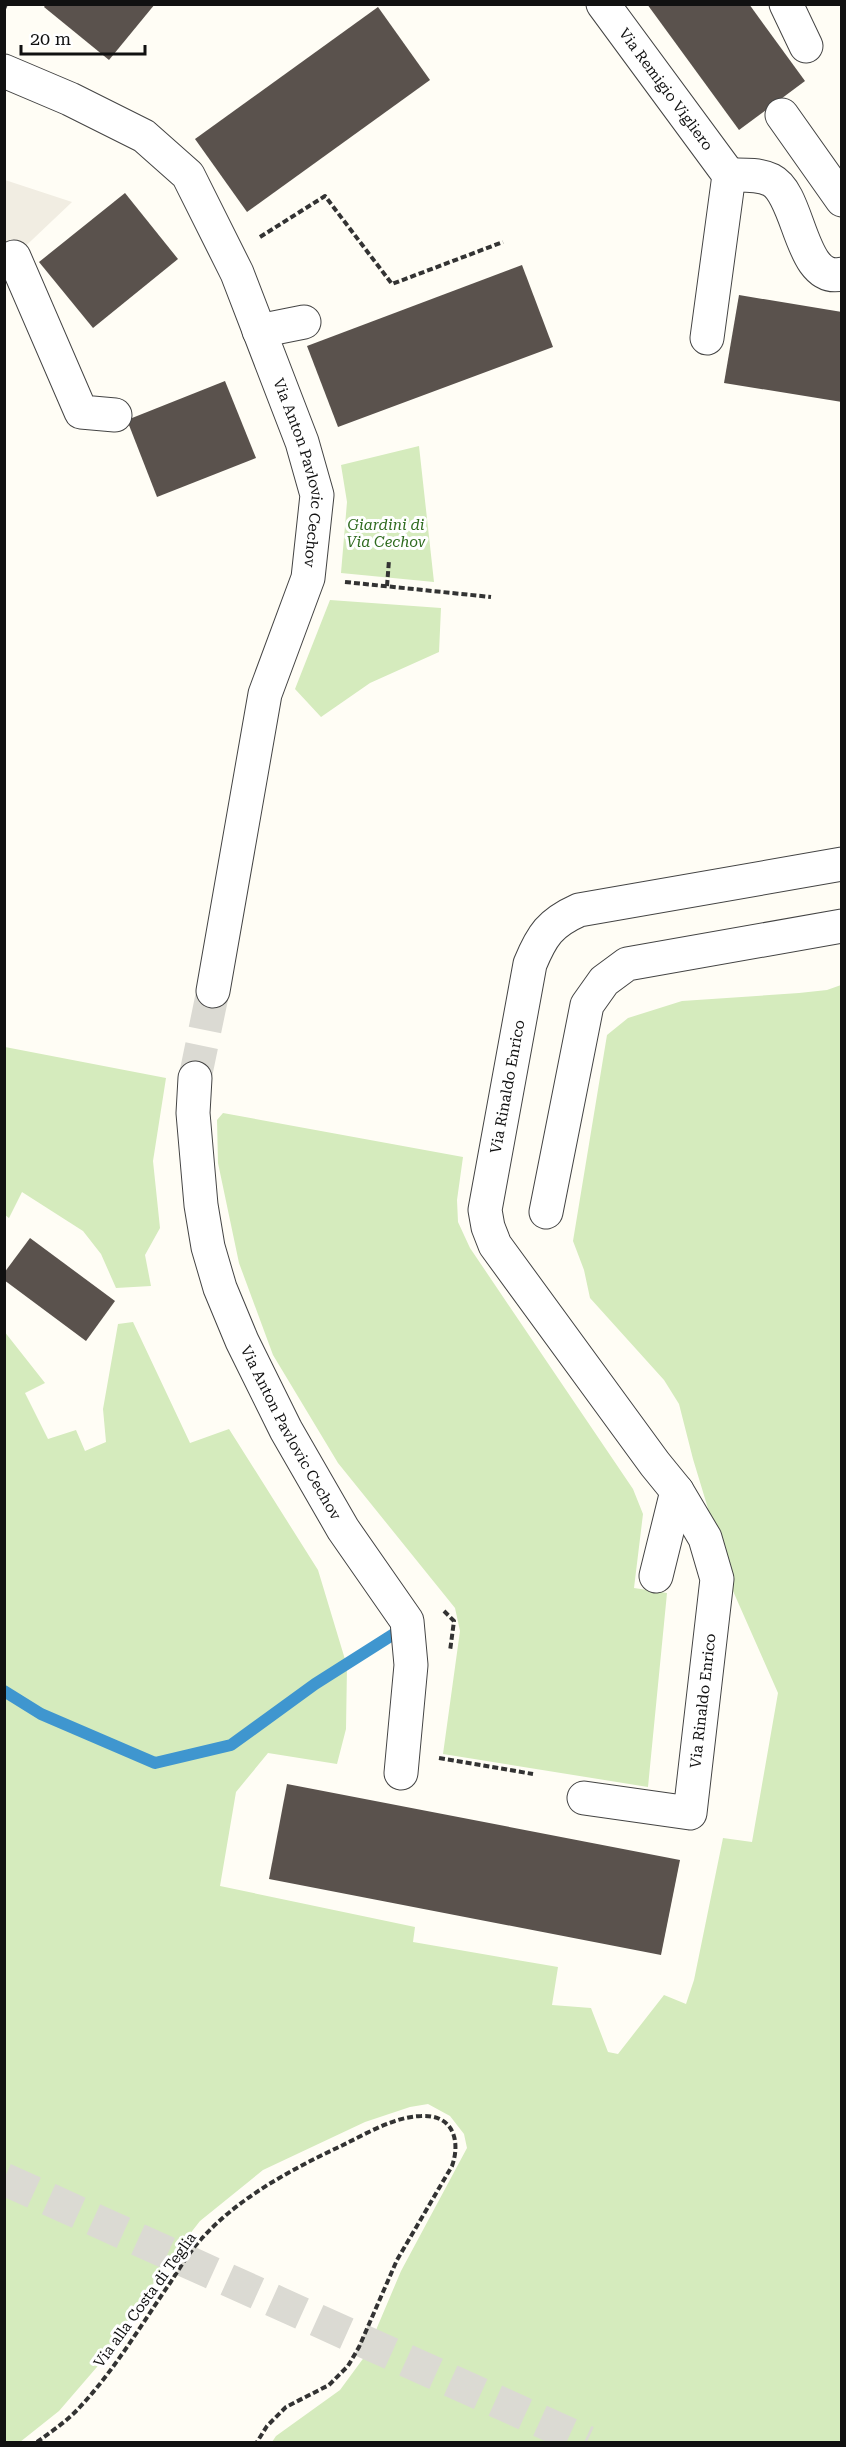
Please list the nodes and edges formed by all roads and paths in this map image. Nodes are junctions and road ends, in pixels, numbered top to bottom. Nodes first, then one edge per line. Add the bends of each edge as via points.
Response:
1 (6, 4) edge
2 (603, 4) edge
3 (786, 4) edge
4 (4, 9) edge
5 (806, 46) dead end
6 (4, 71) edge
7 (782, 115) dead end
8 (729, 175) junction
9 (842, 200) edge
10 (503, 242) dead end
11 (14, 257) dead end
12 (229, 257) junction
13 (842, 274) edge
14 (304, 322) dead end
15 (260, 331) junction
16 (707, 338) dead end
17 (115, 415) dead end
18 (389, 560) dead end
19 (308, 578) junction
20 (387, 586) junction
21 (491, 597) dead end
22 (842, 864) edge
23 (842, 926) edge
24 (213, 991) tunnel mouth
25 (195, 1078) tunnel mouth
26 (546, 1212) dead end
27 (677, 1491) junction
28 (656, 1576) dead end
29 (440, 1606) dead end
30 (450, 1655) dead end
31 (439, 1746) dead end
32 (401, 1773) dead end
33 (533, 1774) dead end
34 (584, 1798) dead end
35 (37, 2442) edge
36 (257, 2442) edge

1 - 4 path
2 - 8 street, Via Remigio Vigliero
3 - 5 street
6 - 12 street, Via Anton Pavlovic Cechov via 144,136 188,175
7 - 9 street
8 - 13 street via 770,179 783,188 812,260 822,272
8 - 16 street
10 - 12 path via 392,284 325,196
11 - 17 street via 81,412
12 - 15 street, Via Anton Pavlovic Cechov
14 - 15 street
15 - 19 street, Via Anton Pavlovic Cechov via 302,442 317,495
18 - 20 path
19 - 20 path
19 - 24 street, Via Anton Pavlovic Cechov via 265,694
20 - 21 path
22 - 27 street, Via Rinaldo Enrico via 579,910 551,926 530,964 485,1210 488,1227 495,1245
23 - 26 street via 627,964 604,981 587,1005
25 - 32 street, Via Anton Pavlovic Cechov via 193,1113 201,1205 220,1288 286,1430 343,1529 407,1621 411,1665
27 - 28 street
27 - 34 street, Via Rinaldo Enrico via 705,1538 717,1579 690,1813
29 - 30 path via 454,1621
31 - 33 path via 437,1758
35 - 36 path, Via alla Costa di Teglia via 79,2409 195,2246 234,2207 308,2161 394,2121 422,2115 447,2124 456,2144 452,2166 397,2260 348,2366 329,2385 286,2407

